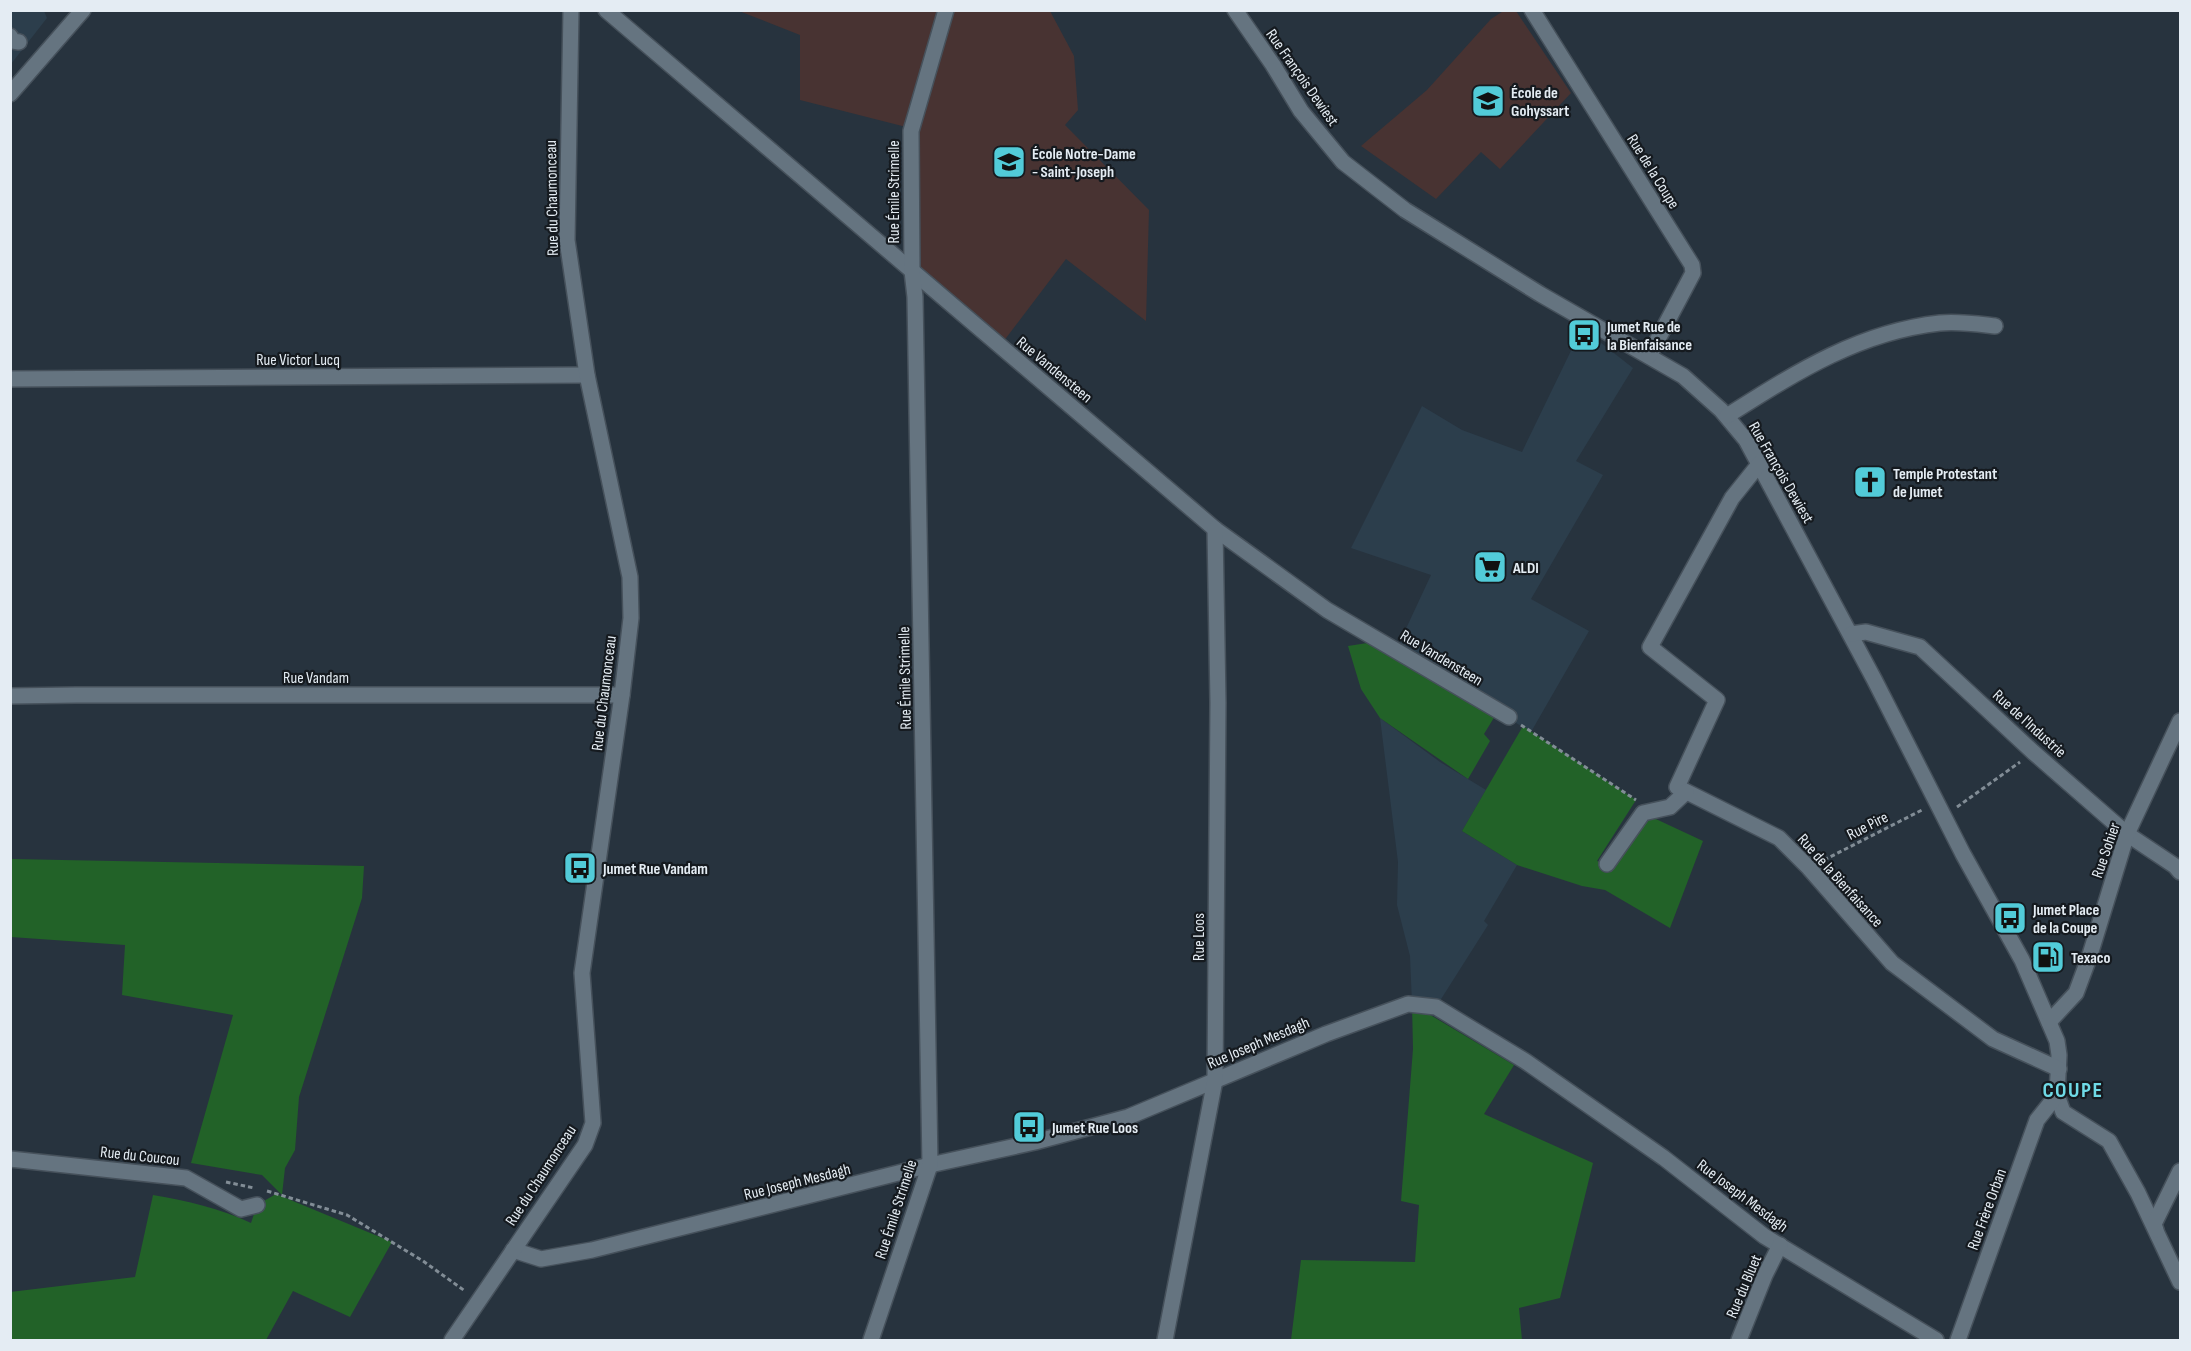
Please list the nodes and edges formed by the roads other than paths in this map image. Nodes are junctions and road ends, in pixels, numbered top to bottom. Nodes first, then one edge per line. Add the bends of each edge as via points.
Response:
1 (82, 10) edge
2 (571, 10) edge
3 (606, 10) edge
4 (946, 10) edge
5 (1234, 10) edge
6 (1532, 10) edge
7 (10, 94) edge
8 (912, 271) junction
9 (1995, 326) dead end
10 (1649, 356) junction
11 (587, 375) junction
12 (10, 379) edge
13 (1727, 416) junction
14 (1760, 463) junction
15 (1215, 529) junction
16 (1851, 634) junction
17 (622, 695) junction
18 (10, 696) edge
19 (1509, 717) road end
20 (2181, 721) edge
21 (1686, 792) junction
22 (2127, 834) junction
23 (1607, 864) dead end
24 (2179, 868) edge
25 (2049, 1022) junction
26 (2059, 1069) junction
27 (1215, 1080) junction
28 (2057, 1095) junction
29 (10, 1159) edge
30 (930, 1165) junction
31 (2181, 1171) edge
32 (257, 1205) dead end
33 (2157, 1232) junction
34 (1780, 1245) junction
35 (513, 1250) junction
36 (2181, 1282) edge
37 (452, 1341) edge
38 (871, 1341) edge
39 (1165, 1341) edge
40 (1739, 1341) edge
41 (1936, 1341) edge
42 (1958, 1341) edge

1 - 7 street
2 - 11 street, Rue du Chaumonceau via 567,240
3 - 8 street, Rue Vandensteen
4 - 8 street, Rue Émile Strimelle via 911,131
5 - 10 street, Rue François Dewiest via 1301,111 1343,162 1405,210
6 - 10 street, Rue de la Coupe via 1692,265 1693,273
8 - 15 street, Rue Vandensteen
8 - 30 street, Rue Émile Strimelle
9 - 13 street via 1942,322 1889,331 1787,378
10 - 13 street, Rue François Dewiest via 1683,376
11 - 12 street, Rue Victor Lucq
11 - 17 street, Rue du Chaumonceau via 630,576 631,618
13 - 14 street, Rue François Dewiest
14 - 16 street, Rue François Dewiest
14 - 21 street via 1732,498 1650,648 1718,700 1677,787
15 - 19 street, Rue Vandensteen via 1328,610
15 - 27 street, Rue Loos
16 - 22 street, Rue de l'Industrie via 1866,632 1920,647
16 - 25 street, Rue François Dewiest via 2022,960
17 - 18 street, Rue Vandam
17 - 35 street, Rue du Chaumonceau via 582,973 593,1123 585,1144
20 - 22 street, Rue Sohier
21 - 23 street via 1670,807 1643,813
21 - 26 street, Rue de la Bienfaisance via 1779,838 1892,963 1992,1039
22 - 24 street, Rue de l'Industrie
22 - 25 street, Rue Sohier via 2076,993
25 - 26 street, Rue François Dewiest via 2057,1041
26 - 28 street, Rue François Dewiest
27 - 30 street, Rue Joseph Mesdagh via 1128,1117 1035,1143
27 - 34 street, Rue Joseph Mesdagh via 1408,1004 1436,1007 1534,1068
27 - 39 street, Rue Loos
28 - 33 street via 2063,1112 2109,1141
28 - 42 street, Rue Frère Orban via 2037,1120
29 - 32 street, Rue du Coucou via 186,1178 241,1209
30 - 35 street, Rue Joseph Mesdagh via 592,1250 541,1259
30 - 38 street, Rue Émile Strimelle
31 - 33 street via 2154,1224
33 - 36 street
34 - 40 street, Rue du Bluet
34 - 41 street, Rue Joseph Mesdagh
35 - 37 street, Rue du Chaumonceau

